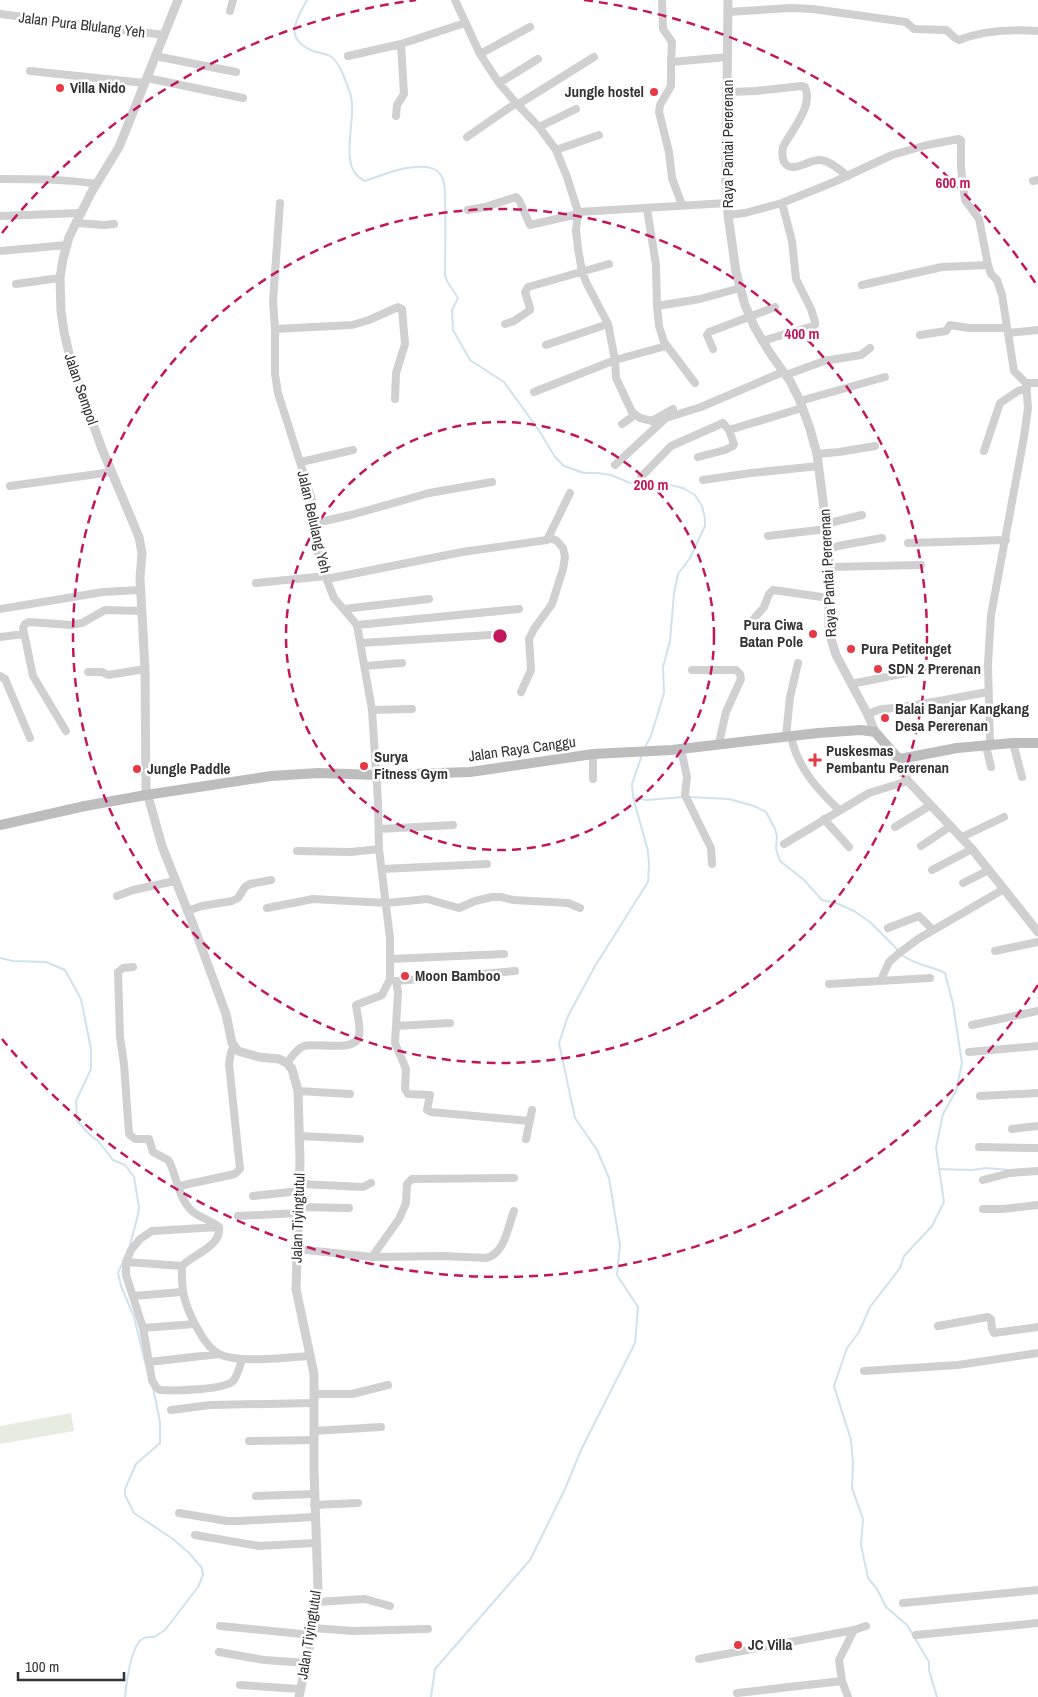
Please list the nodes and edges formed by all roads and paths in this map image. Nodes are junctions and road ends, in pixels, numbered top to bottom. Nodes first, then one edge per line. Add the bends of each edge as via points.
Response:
1 (178, 0) edge
2 (233, 0) edge
3 (455, 0) edge
4 (662, 0) edge
5 (728, 0) edge
6 (815, 0) edge
7 (790, 4) edge
8 (813, 9) junction
9 (230, 11) dead end
10 (728, 12) junction
11 (0, 14) edge
12 (465, 23) junction
13 (530, 27) dead end
14 (1038, 31) edge
15 (164, 35) junction
16 (401, 44) junction
17 (480, 54) junction
18 (155, 56) junction
19 (348, 56) dead end
20 (594, 57) dead end
21 (728, 57) junction
22 (538, 59) dead end
23 (671, 62) junction
24 (30, 71) dead end
25 (236, 72) dead end
26 (146, 80) junction
27 (499, 83) junction
28 (728, 92) junction
29 (243, 98) dead end
30 (516, 104) junction
31 (576, 109) dead end
32 (396, 116) dead end
33 (539, 127) junction
34 (598, 135) dead end
35 (466, 137) dead end
36 (556, 150) junction
37 (848, 176) junction
38 (0, 179) edge
39 (97, 184) junction
40 (280, 203) dead end
41 (728, 203) junction
42 (782, 203) junction
43 (682, 205) junction
44 (647, 209) junction
45 (468, 210) dead end
46 (81, 213) junction
47 (578, 213) junction
48 (728, 215) junction
49 (0, 216) edge
50 (76, 223) junction
51 (114, 224) dead end
52 (67, 245) junction
53 (0, 251) edge
54 (609, 264) dead end
55 (988, 265) junction
56 (582, 271) junction
57 (60, 278) junction
58 (16, 284) dead end
59 (862, 285) dead end
60 (740, 288) junction
61 (657, 306) junction
62 (775, 307) dead end
63 (750, 317) junction
64 (504, 324) dead end
65 (608, 324) junction
66 (275, 329) junction
67 (1008, 330) junction
68 (1038, 330) edge
69 (920, 335) dead end
70 (762, 341) junction
71 (546, 345) dead end
72 (666, 346) junction
73 (870, 348) dead end
74 (713, 349) dead end
75 (615, 360) junction
76 (784, 373) junction
77 (885, 377) dead end
78 (695, 383) dead end
79 (1038, 383) edge
80 (1027, 385) junction
81 (534, 392) dead end
82 (395, 399) dead end
83 (801, 404) junction
84 (673, 409) dead end
85 (632, 412) junction
86 (622, 424) dead end
87 (729, 430) junction
88 (875, 446) dead end
89 (353, 450) dead end
90 (984, 451) dead end
91 (817, 454) junction
92 (698, 457) dead end
93 (301, 462) junction
94 (614, 465) dead end
95 (819, 466) junction
96 (112, 472) junction
97 (641, 477) dead end
98 (703, 480) dead end
99 (492, 482) dead end
100 (10, 486) dead end
101 (570, 492) dead end
102 (862, 516) dead end
103 (312, 524) junction
104 (826, 526) junction
105 (768, 536) dead end
106 (549, 538) junction
107 (882, 538) dead end
108 (1006, 540) junction
109 (908, 543) dead end
110 (829, 549) junction
111 (921, 565) dead end
112 (830, 567) junction
113 (326, 577) junction
114 (256, 583) dead end
115 (140, 590) junction
116 (429, 598) dead end
117 (829, 598) junction
118 (0, 609) edge
119 (344, 609) junction
120 (519, 609) dead end
121 (142, 611) junction
122 (751, 622) dead end
123 (357, 625) junction
124 (24, 634) junction
125 (490, 635) dead end
126 (0, 637) edge
127 (361, 644) junction
128 (402, 663) dead end
129 (798, 663) dead end
130 (365, 666) junction
131 (145, 669) junction
132 (692, 670) dead end
133 (921, 670) dead end
134 (88, 672) dead end
135 (0, 676) edge
136 (851, 684) junction
137 (522, 692) dead end
138 (988, 692) junction
139 (412, 709) dead end
140 (372, 710) junction
141 (867, 712) junction
142 (861, 730) junction
143 (66, 731) dead end
144 (875, 732) junction
145 (788, 736) junction
146 (30, 738) dead end
147 (719, 743) junction
148 (1013, 743) junction
149 (1038, 743) edge
150 (988, 746) junction
151 (681, 749) junction
152 (593, 754) junction
153 (900, 759) junction
154 (991, 767) dead end
155 (377, 775) junction
156 (1022, 777) dead end
157 (593, 780) dead end
158 (908, 782) junction
159 (146, 794) junction
160 (931, 805) junction
161 (839, 810) junction
162 (1004, 817) dead end
163 (824, 819) junction
164 (0, 825) edge
165 (453, 825) dead end
166 (895, 826) dead end
167 (951, 826) junction
168 (379, 829) junction
169 (962, 838) junction
170 (784, 844) dead end
171 (921, 846) dead end
172 (849, 847) dead end
173 (379, 849) junction
174 (972, 849) junction
175 (297, 851) dead end
176 (487, 864) dead end
177 (712, 864) dead end
178 (382, 869) junction
179 (932, 870) dead end
180 (989, 870) junction
181 (271, 880) dead end
182 (175, 881) junction
183 (963, 883) dead end
184 (1004, 889) junction
185 (117, 896) dead end
186 (387, 904) junction
187 (267, 908) dead end
188 (580, 908) dead end
189 (187, 910) junction
190 (888, 928) dead end
191 (933, 930) junction
192 (1038, 932) edge
193 (1038, 942) edge
194 (994, 952) dead end
195 (504, 954) dead end
196 (390, 959) junction
197 (133, 967) dead end
198 (514, 971) dead end
199 (930, 978) dead end
200 (393, 980) junction
201 (881, 980) junction
202 (829, 984) dead end
203 (1038, 1011) edge
204 (450, 1023) dead end
205 (972, 1025) dead end
206 (396, 1026) junction
207 (1038, 1046) edge
208 (234, 1047) junction
209 (969, 1052) dead end
210 (287, 1063) junction
211 (298, 1091) junction
212 (1038, 1093) edge
213 (350, 1094) dead end
214 (980, 1096) dead end
215 (532, 1110) dead end
216 (529, 1121) junction
217 (1038, 1126) edge
218 (1012, 1129) dead end
219 (300, 1136) junction
220 (360, 1139) dead end
221 (526, 1139) dead end
222 (980, 1147) dead end
223 (1038, 1148) edge
224 (1038, 1171) edge
225 (514, 1178) dead end
226 (983, 1180) dead end
227 (371, 1183) dead end
228 (184, 1185) dead end
229 (300, 1188) junction
230 (253, 1196) dead end
231 (1038, 1205) edge
232 (349, 1208) dead end
233 (983, 1209) dead end
234 (299, 1210) junction
235 (514, 1211) dead end
236 (238, 1216) dead end
237 (219, 1227) junction
238 (297, 1249) junction
239 (372, 1257) junction
240 (126, 1262) junction
241 (182, 1266) junction
242 (182, 1292) junction
243 (133, 1296) junction
244 (195, 1324) junction
245 (938, 1326) dead end
246 (1038, 1327) edge
247 (143, 1328) junction
248 (1038, 1353) edge
249 (219, 1354) junction
250 (310, 1356) junction
251 (242, 1359) junction
252 (149, 1362) junction
253 (864, 1372) dead end
254 (388, 1384) dead end
255 (314, 1398) junction
256 (171, 1410) dead end
257 (381, 1427) dead end
258 (314, 1436) junction
259 (249, 1441) dead end
260 (314, 1494) junction
261 (256, 1496) dead end
262 (358, 1503) dead end
263 (314, 1505) junction
264 (179, 1513) dead end
265 (315, 1517) junction
266 (195, 1535) dead end
267 (315, 1543) junction
268 (1038, 1590) edge
269 (316, 1602) junction
270 (903, 1603) dead end
271 (390, 1606) dead end
272 (1038, 1623) edge
273 (220, 1626) dead end
274 (866, 1626) dead end
275 (428, 1629) dead end
276 (854, 1630) junction
277 (313, 1631) junction
278 (916, 1635) dead end
279 (219, 1652) dead end
280 (699, 1659) dead end
281 (306, 1663) junction
282 (842, 1680) junction
283 (240, 1685) dead end
284 (299, 1693) edge
285 (737, 1693) dead end
286 (848, 1697) edge

1 - 15 street, Jalan Sempol
2 - 9 street
3 - 12 street
4 - 23 street via 663,29 672,42
5 - 10 street, Raya Pantai Pererenan
6 - 8 street
7 - 8 street
7 - 10 street
8 - 14 street via 906,22 914,29 950,32 959,40 1004,30
10 - 21 street, Raya Pantai Pererenan
11 - 15 street, Jalan Pura Blulang Yeh
12 - 16 street
12 - 17 street
13 - 17 street
15 - 18 street, Jalan Sempol
16 - 19 street
16 - 32 street via 404,94 397,105
17 - 27 street
18 - 25 street
18 - 26 street, Jalan Sempol
20 - 30 street
21 - 23 street
21 - 28 street, Raya Pantai Pererenan
22 - 27 street
23 - 43 street via 671,86 659,112 672,178
24 - 26 street
26 - 29 street
26 - 39 street, Jalan Sempol via 119,147
27 - 30 street
28 - 37 street via 805,87 804,109 783,147 784,161 792,168 824,161
28 - 41 street, Raya Pantai Pererenan
30 - 33 street
30 - 35 street
31 - 33 street
33 - 36 street
34 - 36 street
36 - 47 street
37 - 42 street
37 - 55 street via 909,149 961,140 965,200 979,219
38 - 39 street via 75,180
39 - 46 street, Jalan Sempol
40 - 66 street, Jalan Belulang Yeh via 273,301
41 - 43 street
41 - 48 street, Raya Pantai Pererenan
42 - 48 street
42 - 70 street via 792,241 796,280 815,322 810,327
43 - 44 street
44 - 47 street
44 - 61 street via 656,265
45 - 47 street via 516,197 530,225
46 - 49 street
46 - 50 street, Jalan Sempol
47 - 56 street via 576,230
48 - 60 street, Raya Pantai Pererenan
50 - 51 street
50 - 52 street, Jalan Sempol
52 - 53 street
52 - 57 street, Jalan Sempol
54 - 56 street
55 - 59 street via 942,267
55 - 67 street via 1000,288
56 - 64 street via 528,287 525,292 530,310
56 - 65 street
57 - 58 street
57 - 96 street, Jalan Sempol via 61,311 71,362
60 - 61 street
60 - 63 street, Raya Pantai Pererenan
61 - 72 street
62 - 63 street
63 - 70 street, Raya Pantai Pererenan
63 - 74 street via 709,332 707,335
65 - 71 street
65 - 75 street
66 - 82 street via 352,324 398,307 402,309 405,344 396,373
66 - 93 street, Jalan Belulang Yeh via 278,393
67 - 68 street
67 - 69 street via 950,325 946,331
67 - 80 street via 1014,371
70 - 76 street, Raya Pantai Pererenan
72 - 75 street
72 - 78 street
73 - 76 street via 861,355 824,361
75 - 81 street
75 - 85 street via 616,378
76 - 83 street, Raya Pantai Pererenan
76 - 94 street via 666,418
77 - 83 street
79 - 80 street
80 - 90 street via 1000,403
80 - 108 street via 1028,408
83 - 87 street
83 - 91 street, Raya Pantai Pererenan
84 - 85 street via 652,421
85 - 86 street via 633,417
87 - 92 street via 733,446
87 - 97 street via 723,423 672,446
88 - 91 street
89 - 93 street
91 - 95 street, Raya Pantai Pererenan
93 - 103 street, Jalan Belulang Yeh via 312,500
95 - 98 street
95 - 104 street, Raya Pantai Pererenan
96 - 100 street
96 - 115 street, Jalan Sempol via 139,537 142,553
99 - 103 street via 430,493
101 - 106 street
102 - 104 street
103 - 113 street, Jalan Belulang Yeh
104 - 105 street
104 - 110 street, Raya Pantai Pererenan
106 - 113 street
106 - 137 street via 563,548 563,569 552,604 529,639 531,670
107 - 110 street
108 - 109 street
108 - 138 street via 991,615
110 - 112 street, Raya Pantai Pererenan
111 - 112 street
112 - 117 street, Raya Pantai Pererenan
113 - 114 street
113 - 119 street, Jalan Belulang Yeh via 334,598
115 - 118 street via 103,592
115 - 121 street, Jalan Sempol
116 - 119 street
117 - 122 street via 773,590
117 - 136 street, Raya Pantai Pererenan via 832,644
119 - 123 street, Jalan Belulang Yeh
120 - 123 street
121 - 124 street via 106,610 70,626 29,622 23,628
121 - 131 street, Jalan Sempol
123 - 127 street, Jalan Belulang Yeh
124 - 126 street
124 - 143 street via 33,676
125 - 127 street
127 - 130 street, Jalan Belulang Yeh
128 - 130 street
129 - 145 street via 790,698
130 - 140 street, Jalan Belulang Yeh
131 - 134 street via 108,675
131 - 159 street, Jalan Sempol
132 - 147 street via 736,670 740,674
133 - 136 street
135 - 146 street via 5,679
136 - 141 street, Raya Pantai Pererenan
138 - 141 street
138 - 150 street
139 - 140 street
140 - 155 street, Jalan Belulang Yeh
141 - 142 street
141 - 144 street, Raya Pantai Pererenan
142 - 144 main road, Jalan Raya Canggu
142 - 145 main road, Jalan Raya Canggu
144 - 153 main road
145 - 147 main road, Jalan Raya Canggu
145 - 161 street via 802,766 822,794
147 - 151 main road, Jalan Raya Canggu
148 - 149 main road
148 - 150 main road
148 - 156 street
150 - 153 main road via 950,749
150 - 154 street
151 - 152 main road, Jalan Raya Canggu
151 - 177 street via 687,776 685,795 711,848
152 - 155 main road, Jalan Raya Canggu via 470,772
152 - 157 street
153 - 158 street
155 - 159 main road, Jalan Raya Canggu via 319,773 271,776
155 - 168 street, Jalan Belulang Yeh
158 - 160 street
158 - 161 street via 869,792
159 - 164 main road, Jalan Raya Canggu
159 - 182 street
160 - 166 street
160 - 167 street
161 - 163 street
162 - 169 street
163 - 170 street
163 - 172 street
165 - 168 street
167 - 169 street
167 - 171 street
168 - 173 street, Jalan Belulang Yeh
169 - 174 street
173 - 175 street
173 - 178 street, Jalan Belulang Yeh
174 - 179 street
174 - 180 street
176 - 178 street
178 - 186 street, Jalan Belulang Yeh
180 - 183 street
180 - 184 street
181 - 189 street via 250,884 238,898
182 - 185 street
182 - 189 street
184 - 191 street
184 - 192 street
186 - 187 street via 313,899
186 - 188 street via 427,899 459,908 476,900 501,897 568,903
186 - 196 street, Jalan Belulang Yeh
189 - 208 street via 226,1014
190 - 191 street via 919,916
191 - 201 street via 889,962
193 - 194 street
195 - 196 street
196 - 200 street, Jalan Belulang Yeh
197 - 237 street via 122,968 118,972 129,1134 135,1139 149,1139 153,1152 170,1163 185,1203
198 - 200 street
199 - 201 street
200 - 206 street, Jalan Belulang Yeh via 398,992
200 - 210 street via 382,995 356,1005 359,1030 356,1042 344,1046 304,1046
201 - 202 street
203 - 205 street
204 - 206 street
206 - 216 street, Jalan Belulang Yeh via 395,1043 406,1069 405,1089 408,1094 430,1095 428,1110
207 - 209 street
208 - 210 street via 238,1051
208 - 228 street via 229,1064 240,1169 235,1174
210 - 211 street, Jalan Tiyingtutul
211 - 213 street
211 - 219 street, Jalan Tiyingtutul
212 - 214 street
215 - 216 street
216 - 221 street
217 - 218 street
219 - 220 street
219 - 229 street, Jalan Tiyingtutul
222 - 223 street
224 - 226 street via 1010,1173
225 - 239 street via 412,1179 407,1184 406,1203 399,1219
227 - 229 street via 363,1187
229 - 230 street
229 - 234 street, Jalan Tiyingtutul
231 - 233 street
232 - 234 street
234 - 236 street
234 - 238 street, Jalan Tiyingtutul
235 - 239 street via 501,1246 493,1256
237 - 240 street via 152,1231 140,1239
237 - 241 street via 219,1235 210,1245
238 - 239 street
238 - 250 street, Jalan Tiyingtutul via 297,1299
240 - 241 street
240 - 243 street via 126,1275
241 - 242 street
242 - 243 street
242 - 244 street
243 - 247 street
244 - 247 street
244 - 249 street via 208,1345
245 - 246 street via 990,1317 994,1333
247 - 252 street
248 - 253 street via 958,1365
249 - 251 street
249 - 252 street
250 - 251 street
250 - 255 street, Jalan Tiyingtutul
251 - 252 street via 234,1380 222,1387 168,1390 156,1387
254 - 255 street via 352,1394
255 - 256 street
255 - 258 street, Jalan Tiyingtutul
257 - 258 street
258 - 259 street
258 - 260 street, Jalan Tiyingtutul
260 - 261 street
260 - 263 street, Jalan Tiyingtutul
262 - 263 street
263 - 265 street, Jalan Tiyingtutul
264 - 265 street via 227,1521
265 - 267 street, Jalan Tiyingtutul
266 - 267 street via 259,1546
267 - 269 street, Jalan Tiyingtutul
268 - 270 street
269 - 271 street via 365,1599
269 - 277 street, Jalan Tiyingtutul
272 - 278 street
273 - 277 street
274 - 276 street
275 - 277 street
276 - 280 street
276 - 282 street via 839,1660
277 - 281 street, Jalan Tiyingtutul
279 - 281 street
281 - 284 street, Jalan Tiyingtutul
282 - 285 street
282 - 286 street
283 - 284 street

